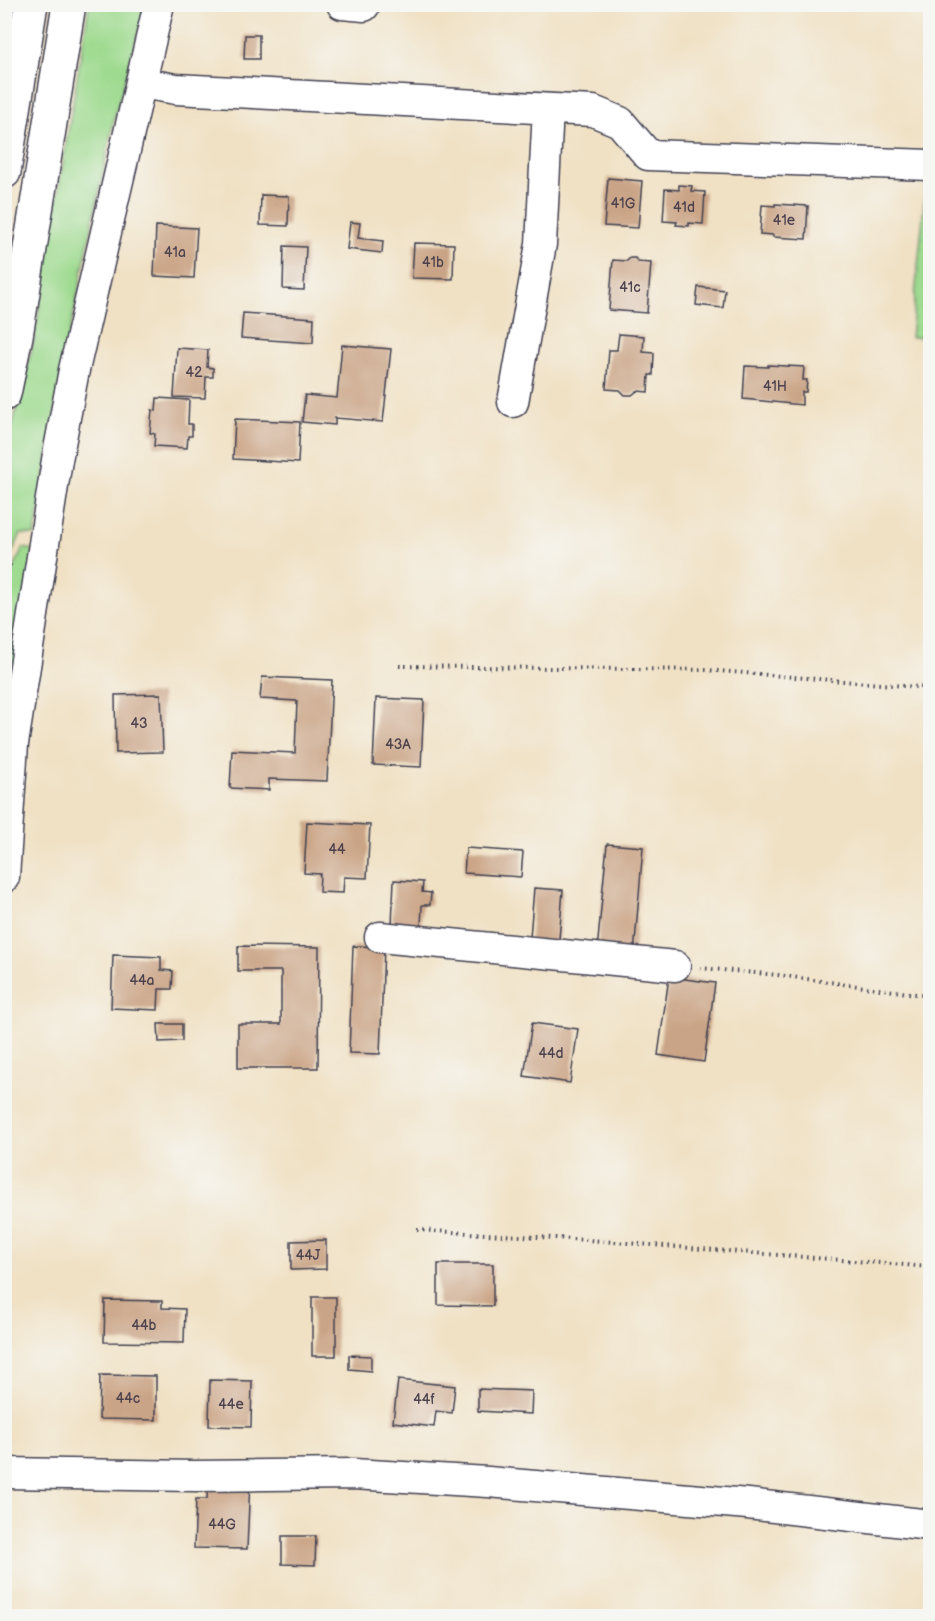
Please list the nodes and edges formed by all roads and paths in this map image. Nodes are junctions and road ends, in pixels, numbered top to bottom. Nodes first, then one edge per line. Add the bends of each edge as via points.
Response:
1 (31, 4) edge
2 (69, 4) edge
3 (159, 4) edge
4 (141, 83) junction
5 (548, 109) junction
6 (930, 165) edge
7 (4, 172) edge
8 (4, 394) edge
9 (513, 402) dead end
10 (399, 666) dead end
11 (930, 688) edge
12 (4, 877) edge
13 (380, 937) dead end
14 (675, 966) joint
15 (930, 996) edge
16 (417, 1230) dead end
17 (930, 1267) edge
18 (4, 1473) edge
19 (930, 1525) edge

1 - 7 main road
2 - 8 main road
3 - 4 street
4 - 5 street
4 - 12 street via 76,359 57,460 13,744
5 - 6 street via 593,111 620,122 648,155
5 - 9 street via 541,244
10 - 11 path via 707,670
13 - 14 street
14 - 15 path via 778,975
16 - 17 path
18 - 19 street via 353,1474 736,1503

